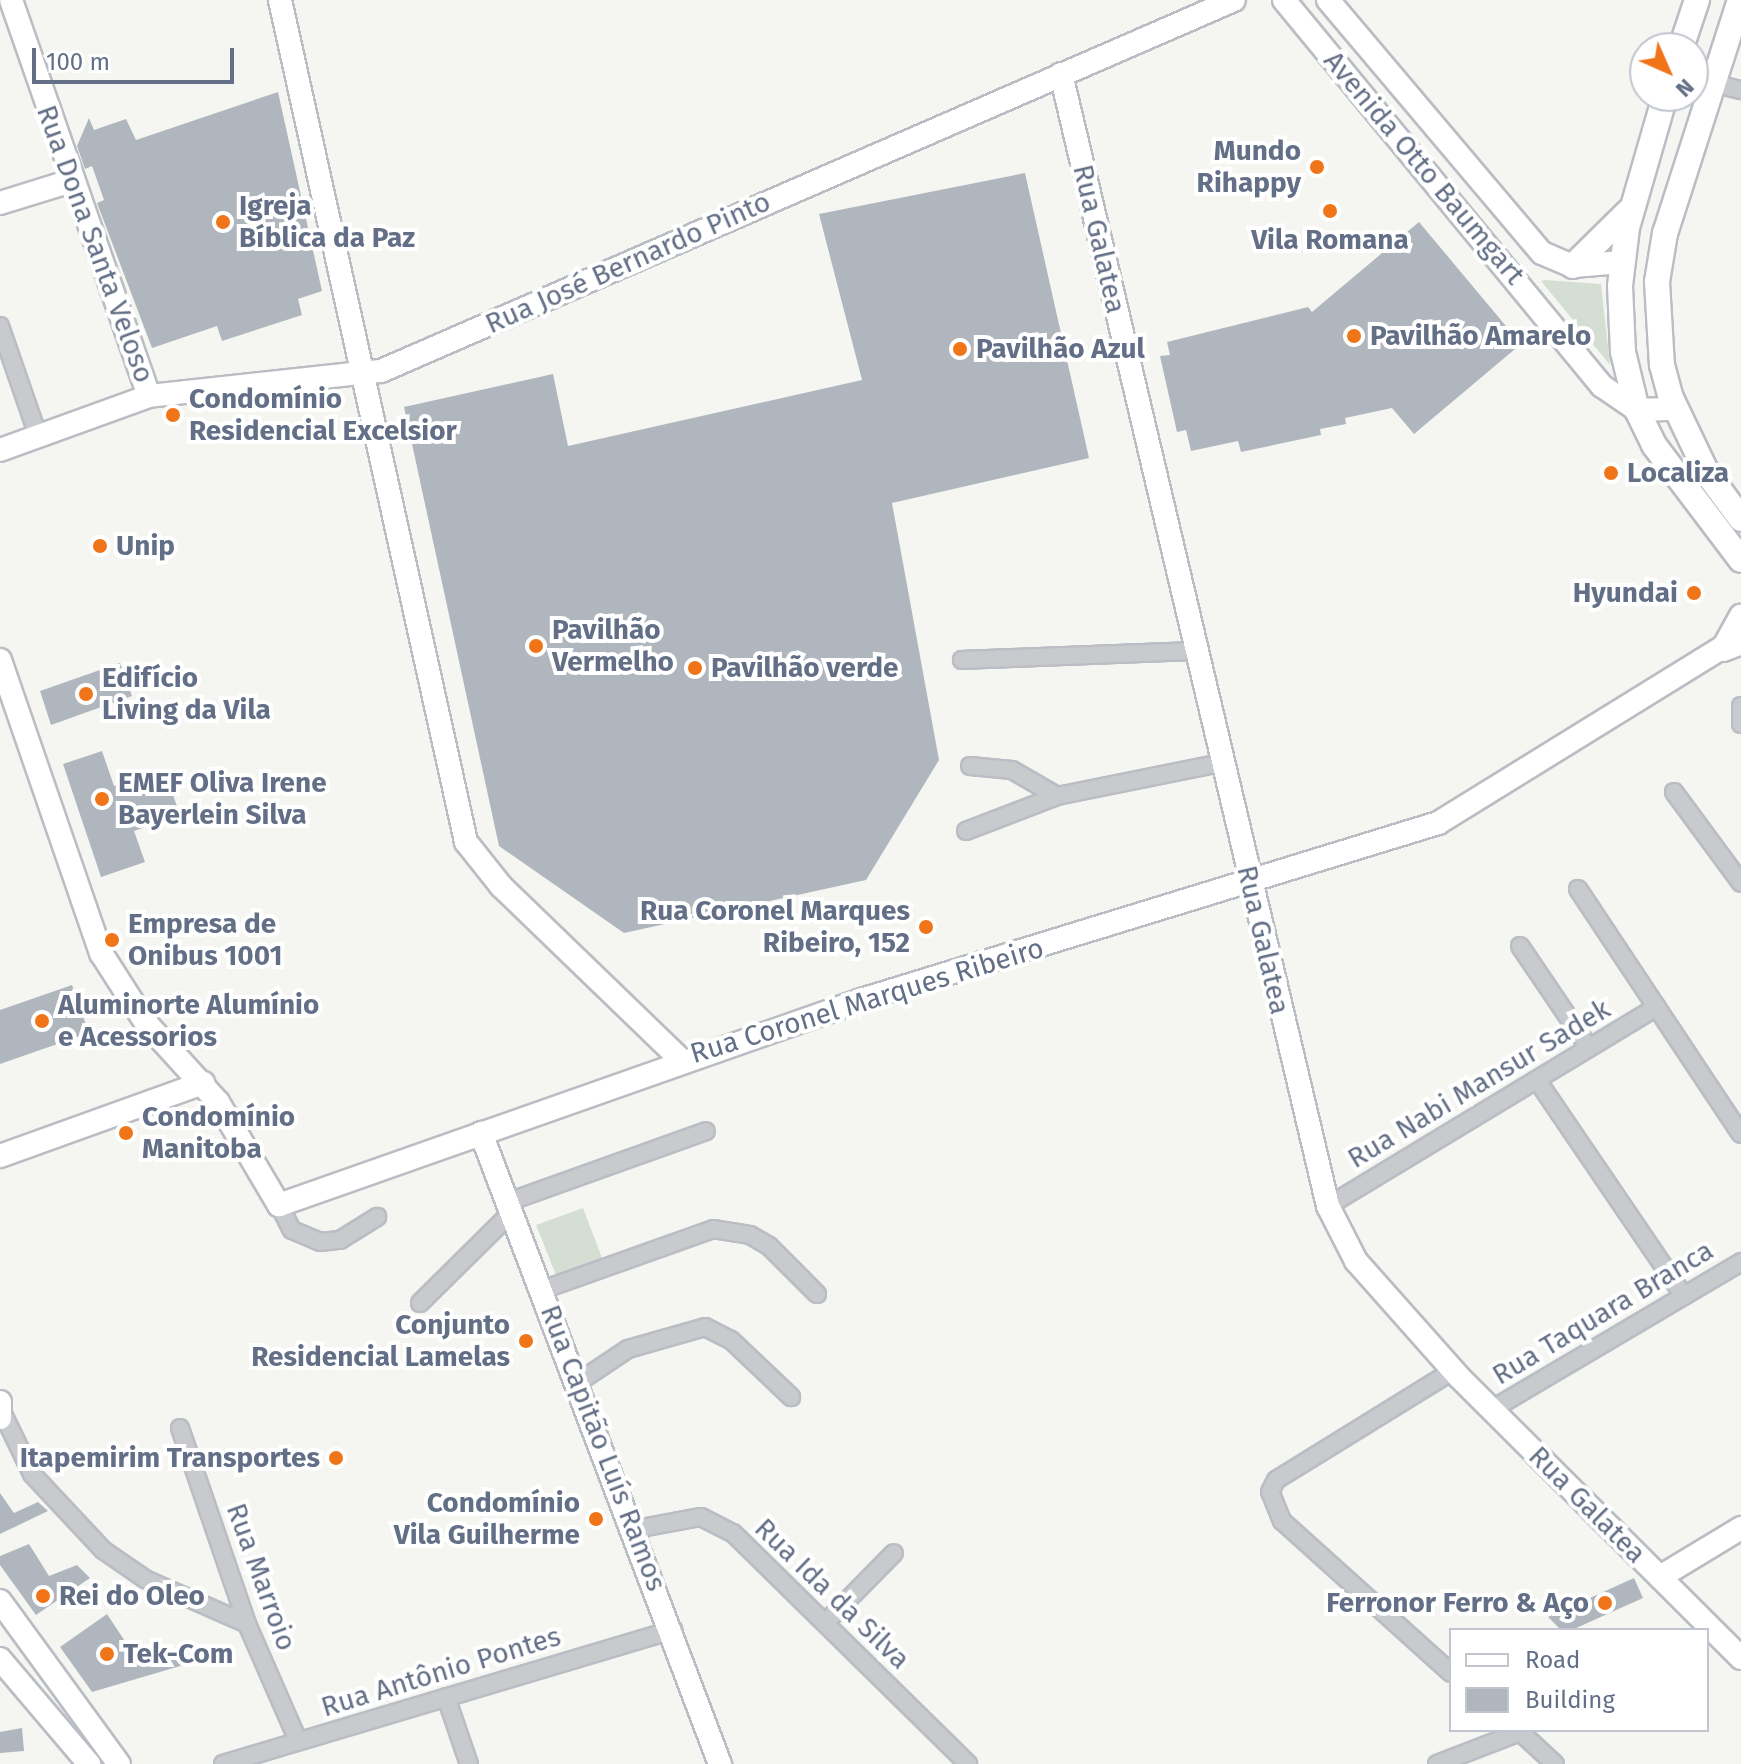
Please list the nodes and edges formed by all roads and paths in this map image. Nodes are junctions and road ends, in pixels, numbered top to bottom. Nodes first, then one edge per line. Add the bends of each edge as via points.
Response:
1 (11, 0) edge
2 (280, 0) edge
3 (1234, 0) edge
4 (1284, 0) edge
5 (1697, 0) edge
6 (1740, 0) edge
7 (1328, 1) edge
8 (1210, 6) edge
9 (1686, 32) edge
10 (1061, 74) junction
11 (1712, 83) junction
12 (1741, 90) edge
13 (1660, 112) edge
14 (71, 181) junction
15 (0, 203) edge
16 (1630, 217) junction
17 (1665, 233) junction
18 (1622, 262) junction
19 (1573, 266) junction
20 (1657, 282) junction
21 (0, 326) edge
22 (364, 374) junction
23 (149, 396) junction
24 (1675, 409) junction
25 (1637, 410) junction
26 (38, 436) junction
27 (0, 450) edge
28 (1741, 519) edge
29 (1741, 560) edge
30 (1741, 616) edge
31 (1735, 642) edge
32 (1193, 651) junction
33 (0, 660) edge
34 (962, 660) dead end
35 (5, 688) edge
36 (1741, 706) edge
37 (1741, 724) edge
38 (1221, 763) junction
39 (970, 766) dead end
40 (1674, 792) dead end
41 (1057, 796) junction
42 (966, 831) dead end
43 (1741, 883) edge
44 (1250, 884) junction
45 (1578, 889) dead end
46 (1520, 946) dead end
47 (1656, 1007) junction
48 (1589, 1048) junction
49 (683, 1062) junction
50 (1537, 1080) junction
51 (203, 1083) junction
52 (706, 1131) dead end
53 (481, 1133) junction
54 (1741, 1134) edge
55 (0, 1156) edge
56 (279, 1205) junction
57 (1328, 1206) junction
58 (510, 1207) junction
59 (377, 1217) dead end
60 (1741, 1262) edge
61 (542, 1290) junction
62 (817, 1294) dead end
63 (1684, 1296) junction
64 (420, 1303) dead end
65 (1454, 1370) junction
66 (577, 1383) junction
67 (791, 1397) dead end
68 (1491, 1410) junction
69 (1, 1412) edge
70 (180, 1428) dead end
71 (1741, 1528) edge
72 (636, 1529) junction
73 (894, 1553) dead end
74 (1660, 1577) junction
75 (0, 1601) edge
76 (825, 1623) junction
77 (247, 1624) junction
78 (673, 1630) junction
79 (1741, 1658) edge
80 (0, 1659) edge
81 (1449, 1671) edge
82 (446, 1697) junction
83 (1517, 1732) edge
84 (1520, 1732) edge
85 (298, 1741) junction
86 (81, 1761) edge
87 (119, 1764) edge
88 (223, 1764) edge
89 (469, 1764) edge
90 (720, 1764) edge
91 (968, 1764) edge
92 (1437, 1764) edge
93 (1555, 1764) edge

1 - 14 street, Rua Dona Santa Veloso
2 - 22 street, Rua Coronel Marques Ribeiro
3 - 8 street, Rua José Bernardo Pinto
4 - 25 street, Avenida Otto Baumgart via 1602,386
5 - 9 main road
6 - 11 main road
7 - 19 street, Avenida Otto Baumgart via 1527,240 1557,262
8 - 10 street, Rua José Bernardo Pinto
10 - 22 street, Rua José Bernardo Pinto
10 - 32 street, Rua Galatea
11 - 12 street
11 - 17 main road
13 - 16 main road
14 - 15 street
14 - 23 street, Rua Dona Santa Veloso
16 - 17 main road via 1644,240
16 - 18 main road
16 - 19 main road
17 - 20 main road
18 - 19 street, Avenida Otto Baumgart
18 - 20 main road
18 - 25 main road via 1622,341
20 - 24 main road via 1662,365
21 - 26 street
22 - 23 street, Rua José Bernardo Pinto
22 - 49 street, Rua Coronel Marques Ribeiro via 466,842 501,886
23 - 26 street, Rua José Bernardo Pinto
24 - 25 street
24 - 28 main road via 1707,473
25 - 29 main road via 1683,490
26 - 27 street, Rua José Bernardo Pinto
30 - 31 street, Rua Coronel Marques Ribeiro
31 - 44 street, Rua Coronel Marques Ribeiro via 1438,823
32 - 34 street
32 - 38 street, Rua Galatea
33 - 35 street
35 - 51 street via 101,953 146,1023
36 - 37 street
38 - 41 street
38 - 44 street, Rua Galatea
39 - 41 street via 1012,770
40 - 43 street
41 - 42 street
44 - 49 street, Rua Coronel Marques Ribeiro via 861,1000
44 - 57 street, Rua Galatea
45 - 47 street
46 - 48 street
47 - 48 street, Rua Nabi Mansur Sadek
47 - 54 street
48 - 50 street, Rua Nabi Mansur Sadek
49 - 53 street
50 - 57 street, Rua Nabi Mansur Sadek
50 - 63 street
51 - 55 street
51 - 56 street
52 - 58 street
53 - 56 street
53 - 58 street, Rua Capitão Luís Ramos
56 - 59 street via 292,1230 320,1242 340,1240
57 - 65 street, Rua Galatea via 1356,1261
58 - 61 street, Rua Capitão Luís Ramos
58 - 64 street
60 - 63 street, Rua Taquara Branca
61 - 62 street via 713,1229 750,1235 769,1246
61 - 66 street, Rua Capitão Luís Ramos
63 - 68 street, Rua Taquara Branca
65 - 68 street, Rua Galatea
65 - 81 street via 1276,1480 1270,1492 1282,1521
66 - 67 street via 628,1349 705,1327 731,1340
66 - 72 street, Rua Capitão Luís Ramos
68 - 74 street, Rua Galatea
69 - 77 street via 32,1474 103,1550 145,1579
70 - 77 street, Rua Marroio
71 - 74 street
72 - 76 street, Rua Ida da Silva via 685,1517 716,1522
72 - 78 street, Rua Capitão Luís Ramos
73 - 76 street
74 - 79 street, Rua Galatea
75 - 87 street
76 - 91 street, Rua Ida da Silva
77 - 85 street, Rua Marroio
78 - 82 street, Rua Antônio Pontes
78 - 90 street, Rua Capitão Luís Ramos
80 - 86 street
82 - 85 street, Rua Antônio Pontes
82 - 89 street
83 - 92 street
84 - 93 street
85 - 88 street, Rua Antônio Pontes

